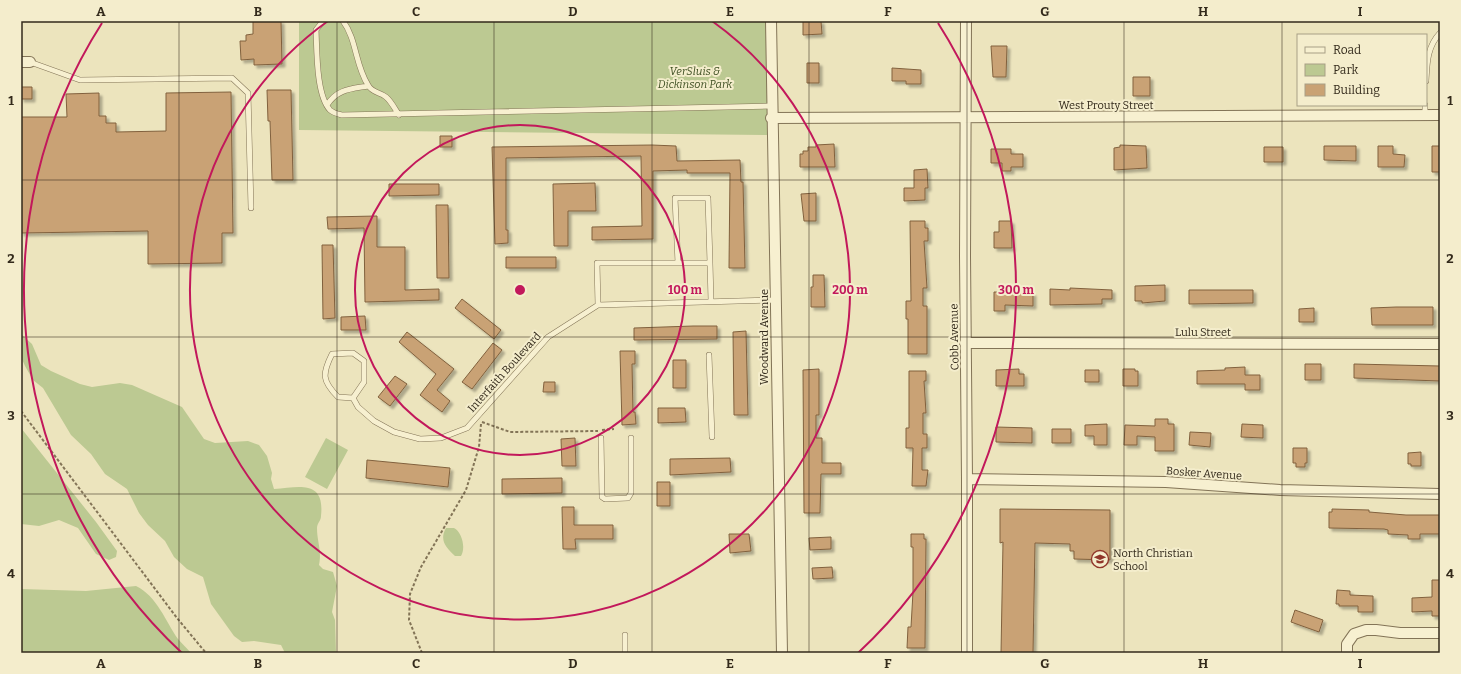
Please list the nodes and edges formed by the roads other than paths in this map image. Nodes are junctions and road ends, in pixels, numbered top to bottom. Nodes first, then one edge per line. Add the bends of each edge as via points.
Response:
1 (323, 21) edge
2 (343, 21) edge
3 (771, 21) edge
4 (966, 21) edge
5 (1440, 33) edge
6 (1427, 55) edge
7 (26, 62) edge
8 (368, 86) junction
9 (327, 105) junction
10 (771, 106) junction
11 (1425, 110) edge
12 (399, 114) junction
13 (1440, 115) edge
14 (771, 118) junction
15 (966, 118) junction
16 (251, 208) dead end
17 (678, 263) junction
18 (710, 263) junction
19 (777, 300) junction
20 (711, 301) junction
21 (598, 305) junction
22 (966, 343) junction
23 (1440, 344) edge
24 (709, 355) dead end
25 (353, 398) junction
26 (712, 436) dead end
27 (601, 438) dead end
28 (631, 438) dead end
29 (967, 479) junction
30 (1440, 494) edge
31 (1440, 633) edge
32 (625, 635) dead end
33 (625, 653) edge
34 (782, 653) edge
35 (967, 653) edge
36 (1347, 653) edge

1 - 9 lane via 316,30 317,65 323,98
2 - 8 lane via 352,38
3 - 10 street, Woodward Avenue
4 - 15 street, Cobb Avenue
5 - 6 lane
7 - 16 lane via 80,80 232,78 248,93
8 - 9 lane via 339,92
8 - 12 lane via 374,92 385,96
9 - 12 lane via 331,111 342,115
10 - 12 lane
10 - 14 street, Woodward Avenue
11 - 13 street, West Prouty Street
11 - 15 street, West Prouty Street
14 - 15 street, West Prouty Street
14 - 19 street, Woodward Avenue
15 - 22 street, Cobb Avenue
17 - 18 lane
17 - 18 lane via 675,198 708,198
17 - 21 lane via 597,263
18 - 20 lane
19 - 20 lane, Interfaith Boulevard
19 - 34 street, Woodward Avenue
20 - 21 lane, Interfaith Boulevard
21 - 25 lane, Interfaith Boulevard via 548,336 474,422 450,435 420,439 394,432 374,421 358,407
22 - 23 street, Lulu Street
22 - 29 street, Cobb Avenue
24 - 26 lane
25 - 25 lane via 364,382 364,361 353,353 332,354 324,370 327,386 338,397
27 - 28 lane via 602,497 605,499 628,498 631,493
29 - 30 street, Bosker Avenue via 1166,482 1280,490
29 - 35 street, Cobb Avenue
31 - 36 street via 1376,630 1354,634 1347,644
32 - 33 lane

